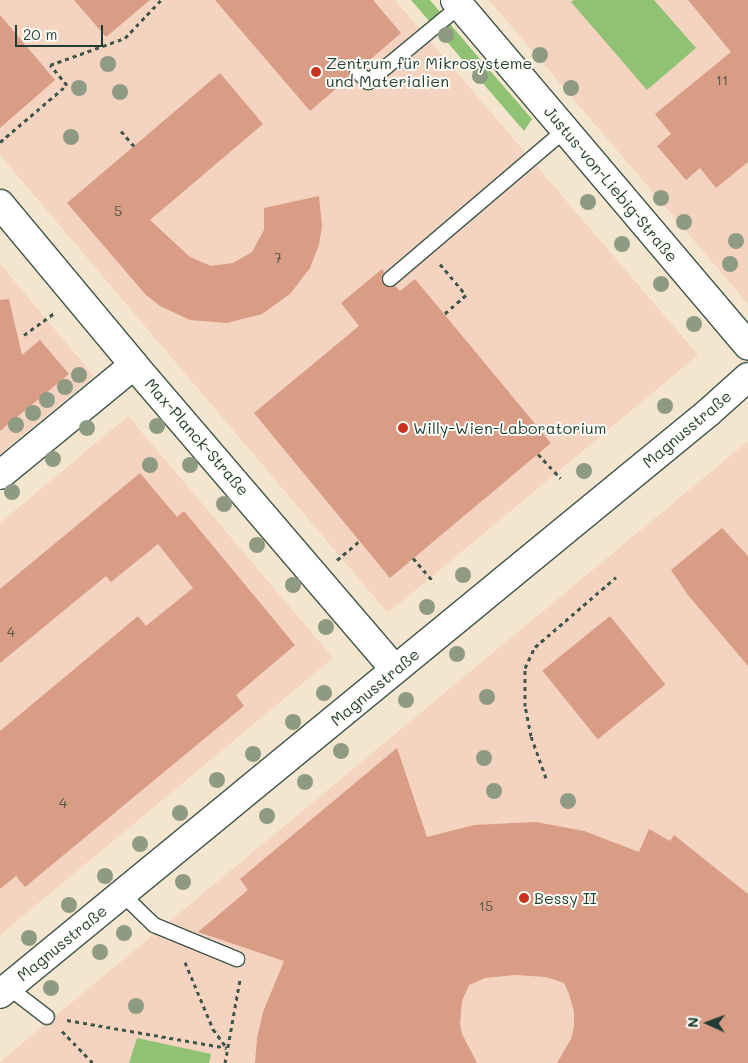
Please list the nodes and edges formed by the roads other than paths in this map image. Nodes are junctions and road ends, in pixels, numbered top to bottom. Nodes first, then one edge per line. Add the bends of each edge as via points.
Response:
1 (457, 3) edge
2 (357, 71) dead end
3 (565, 130) junction
4 (0, 204) edge
5 (390, 279) dead end
6 (748, 346) edge
7 (134, 365) junction
8 (748, 377) edge
9 (0, 475) edge
10 (395, 669) junction
11 (122, 894) junction
12 (237, 959) road end
13 (4, 990) edge
14 (47, 1017) road end

1 - 2 lane via 368,82
1 - 3 street, Justus-von-Liebig-Straße
3 - 5 lane
3 - 6 street, Justus-von-Liebig-Straße
4 - 7 street, Max-Planck-Straße
7 - 9 street
7 - 10 street, Max-Planck-Straße
8 - 10 street, Magnusstraße via 710,412
10 - 11 street, Magnusstraße
11 - 12 lane via 154,925
11 - 13 street, Magnusstraße
13 - 14 lane

